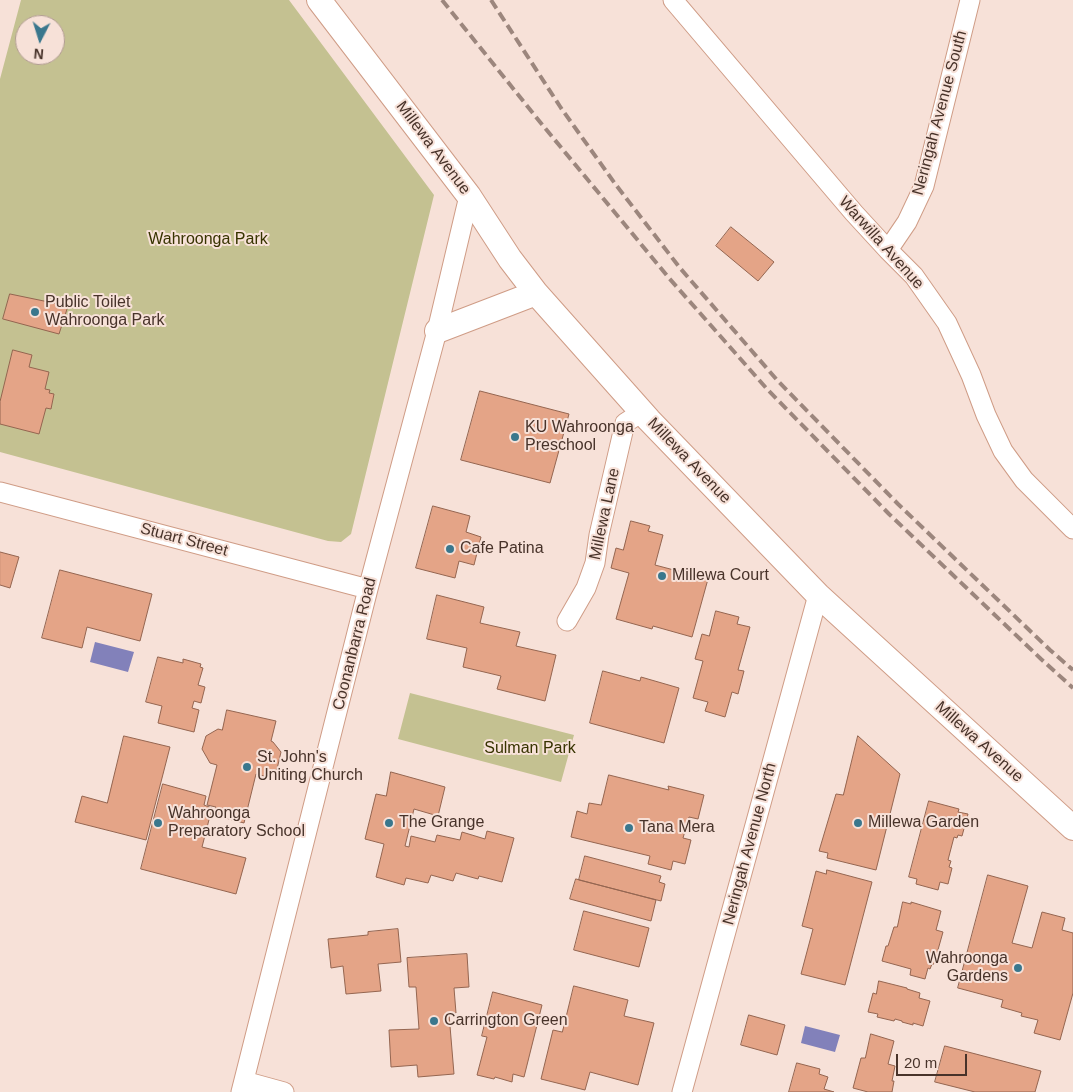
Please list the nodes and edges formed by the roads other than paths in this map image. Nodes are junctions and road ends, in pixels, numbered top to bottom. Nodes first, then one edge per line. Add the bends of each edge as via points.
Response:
1 (319, 0) edge
2 (673, 0) edge
3 (970, 0) edge
4 (469, 196) junction
5 (888, 250) junction
6 (536, 293) junction
7 (437, 331) junction
8 (642, 412) junction
9 (0, 492) edge
10 (1073, 529) edge
11 (368, 589) junction
12 (818, 595) junction
13 (567, 621) dead end
14 (1073, 828) edge
15 (242, 1087) edge
16 (284, 1092) edge
17 (682, 1092) edge

1 - 4 street, Millewa Avenue
2 - 5 street, Warwilla Avenue
3 - 5 street, Neringah Avenue South via 924,186 907,222
4 - 6 street, Millewa Avenue
4 - 7 street, Coonanbarra Road
5 - 10 street, Warwilla Avenue via 914,276 947,323 1003,451 1024,480
6 - 7 street
6 - 8 street, Millewa Avenue
7 - 11 street, Coonanbarra Road
8 - 12 street, Millewa Avenue
8 - 13 street, Millewa Lane via 625,423 595,563 586,588
9 - 11 street, Stuart Street
11 - 15 street, Coonanbarra Road
12 - 14 street, Millewa Avenue
12 - 17 street, Neringah Avenue North
15 - 16 street

